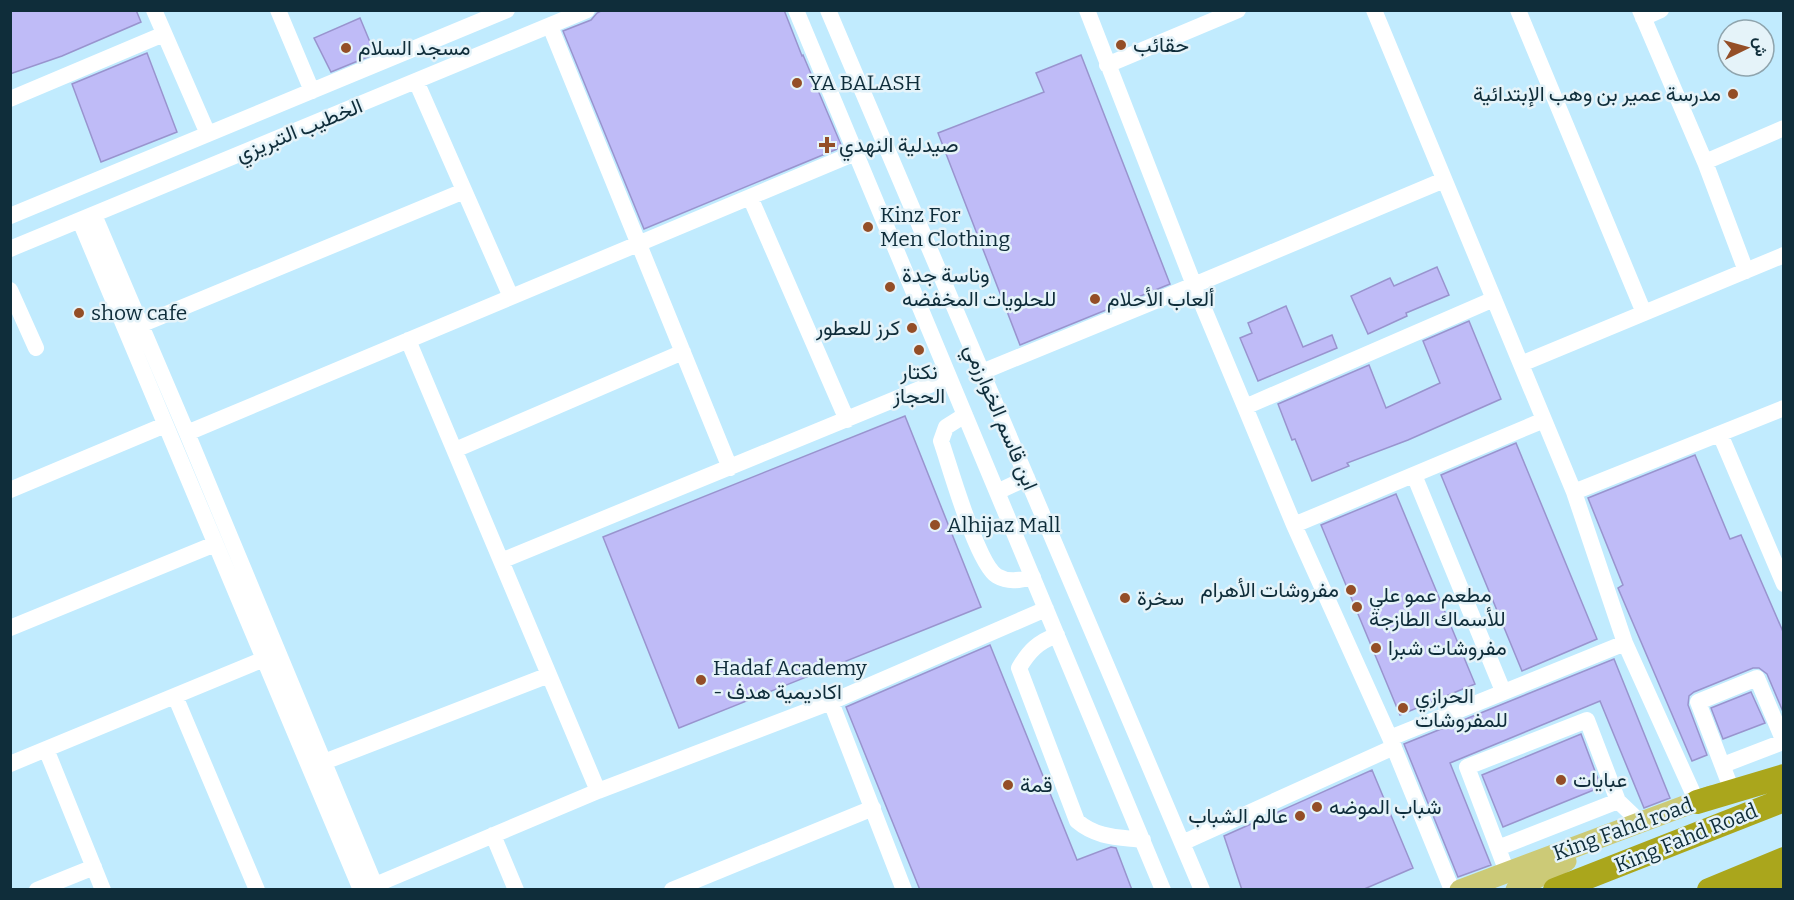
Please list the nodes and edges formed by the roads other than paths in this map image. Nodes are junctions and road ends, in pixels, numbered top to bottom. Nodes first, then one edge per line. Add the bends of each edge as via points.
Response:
1 (154, 10) edge
2 (278, 10) edge
3 (507, 10) edge
4 (587, 10) edge
5 (796, 10) edge
6 (828, 10) edge
7 (1087, 10) edge
8 (1238, 10) edge
9 (1374, 10) edge
10 (1518, 10) edge
11 (1661, 10) edge
12 (1641, 14) edge
13 (550, 26) junction
14 (164, 34) junction
15 (1107, 64) junction
16 (416, 81) junction
17 (312, 91) junction
18 (10, 99) edge
19 (1784, 128) edge
20 (208, 135) junction
21 (855, 153) junction
22 (1705, 162) junction
23 (1444, 180) junction
24 (464, 191) junction
25 (750, 197) junction
26 (10, 216) edge
27 (87, 218) junction
28 (639, 243) junction
29 (10, 249) edge
30 (1784, 255) edge
31 (1746, 271) junction
32 (1194, 285) junction
33 (10, 290) edge
34 (511, 297) junction
35 (1494, 299) junction
36 (1644, 313) junction
37 (140, 325) junction
38 (408, 340) junction
39 (36, 348) dead end
40 (683, 352) junction
41 (1521, 364) junction
42 (982, 372) junction
43 (949, 377) junction
44 (1245, 407) junction
45 (1784, 408) edge
46 (965, 415) junction
47 (846, 420) junction
48 (1544, 420) junction
49 (165, 425) junction
50 (187, 433) junction
51 (1720, 434) junction
52 (455, 450) junction
53 (730, 468) junction
54 (1414, 475) junction
55 (1027, 478) junction
56 (10, 490) edge
57 (997, 492) junction
58 (1574, 492) junction
59 (1294, 525) junction
60 (215, 544) junction
61 (501, 561) junction
62 (1033, 577) junction
63 (1784, 584) edge
64 (1046, 609) junction
65 (10, 628) edge
66 (1057, 635) junction
67 (1625, 643) junction
68 (264, 659) junction
69 (549, 675) junction
70 (1503, 692) junction
71 (175, 696) junction
72 (831, 702) junction
73 (1783, 742) edge
74 (1392, 743) junction
75 (46, 749) junction
76 (324, 762) junction
77 (10, 764) edge
78 (1723, 765) junction
79 (1784, 765) edge
80 (1784, 776) edge
81 (1731, 788) junction
82 (598, 792) junction
83 (1784, 800) edge
84 (1618, 801) junction
85 (1697, 802) junction
86 (873, 808) junction
87 (1631, 826) junction
88 (494, 835) junction
89 (1143, 840) junction
90 (1182, 843) junction
91 (1498, 848) junction
92 (1784, 859) edge
93 (94, 867) junction
94 (1512, 881) edge
95 (1784, 883) edge
96 (366, 888) edge
97 (37, 890) edge
98 (103, 890) edge
99 (257, 890) edge
100 (516, 890) edge
101 (672, 890) edge
102 (904, 890) edge
103 (1163, 890) edge
104 (1202, 890) edge
105 (1452, 890) edge
106 (1460, 890) edge
107 (1555, 890) edge
108 (1709, 890) edge
109 (1757, 890) edge

1 - 14 street
2 - 17 street
3 - 17 street, الخطيب التبريزي
4 - 13 street, الخطيب التبريزي
5 - 21 street, ابن قاسم الخوارزمي
6 - 42 street, ابن قاسم الخوارزمي
7 - 15 street
8 - 15 street
9 - 23 street
10 - 36 street
11 - 12 street
12 - 22 street
13 - 16 street, الخطيب التبريزي
13 - 28 street
14 - 18 street
14 - 20 street
15 - 32 street
16 - 24 street
16 - 27 street, الخطيب التبريزي
17 - 20 street, الخطيب التبريزي
19 - 22 street
20 - 26 street, الخطيب التبريزي
21 - 25 street
21 - 43 street, ابن قاسم الخوارزمي
22 - 31 street
23 - 32 street
23 - 35 street
24 - 34 street
24 - 37 street
25 - 28 street
25 - 47 street
27 - 29 street, الخطيب التبريزي
27 - 37 street
27 - 49 street
28 - 34 street
28 - 40 street
30 - 31 street
31 - 36 street
32 - 42 street
32 - 44 street
33 - 39 street
34 - 38 street
35 - 41 street
35 - 44 street
36 - 41 street
37 - 50 street
38 - 50 street
38 - 52 street
40 - 52 street
40 - 53 street
41 - 48 street
42 - 55 street, ابن قاسم الخوارزمي
43 - 46 street, ابن قاسم الخوارزمي
43 - 47 street
44 - 59 street
45 - 51 street
46 - 57 street, ابن قاسم الخوارزمي
46 - 62 street via 946,427 942,441 981,555 995,575 1006,580
47 - 53 street
48 - 54 street
48 - 58 street
49 - 56 street
49 - 60 street
50 - 76 street
51 - 58 street
51 - 63 street
52 - 61 street
53 - 61 street
54 - 59 street
54 - 70 street
55 - 57 street
55 - 90 street, ابن قاسم الخوارزمي
57 - 62 street, ابن قاسم الخوارزمي
58 - 67 street
59 - 74 street
60 - 65 street
60 - 68 street
61 - 69 street
62 - 64 street, ابن قاسم الخوارزمي
64 - 66 street, ابن قاسم الخوارزمي
64 - 72 street
66 - 89 street, ابن قاسم الخوارزمي
66 - 89 street via 1030,650 1018,668 1077,821 1088,830 1107,836
67 - 70 street
67 - 85 street
68 - 71 street
68 - 96 street
69 - 76 street
69 - 82 street
70 - 74 street
71 - 75 street
71 - 99 street
72 - 82 street
72 - 86 street
73 - 78 street
73 - 78 street via 1757,678 1698,702
74 - 90 street
74 - 105 street
75 - 77 street
75 - 93 street
76 - 96 street
78 - 81 street
79 - 81 main road, King Fahd road
80 - 85 highway
81 - 85 main road, King Fahd road
82 - 88 street
83 - 107 highway, King Fahd Road
84 - 87 street
84 - 91 street
84 - 91 street via 1587,720 1467,767
85 - 87 main road, King Fahd road
86 - 101 street
86 - 102 street
87 - 94 main road, King Fahd road
88 - 96 street
88 - 100 street
89 - 103 street, ابن قاسم الخوارزمي
90 - 104 street, ابن قاسم الخوارزمي
91 - 94 street
92 - 108 highway
93 - 97 street
93 - 98 street
94 - 106 main road, King Fahd road
95 - 109 highway

